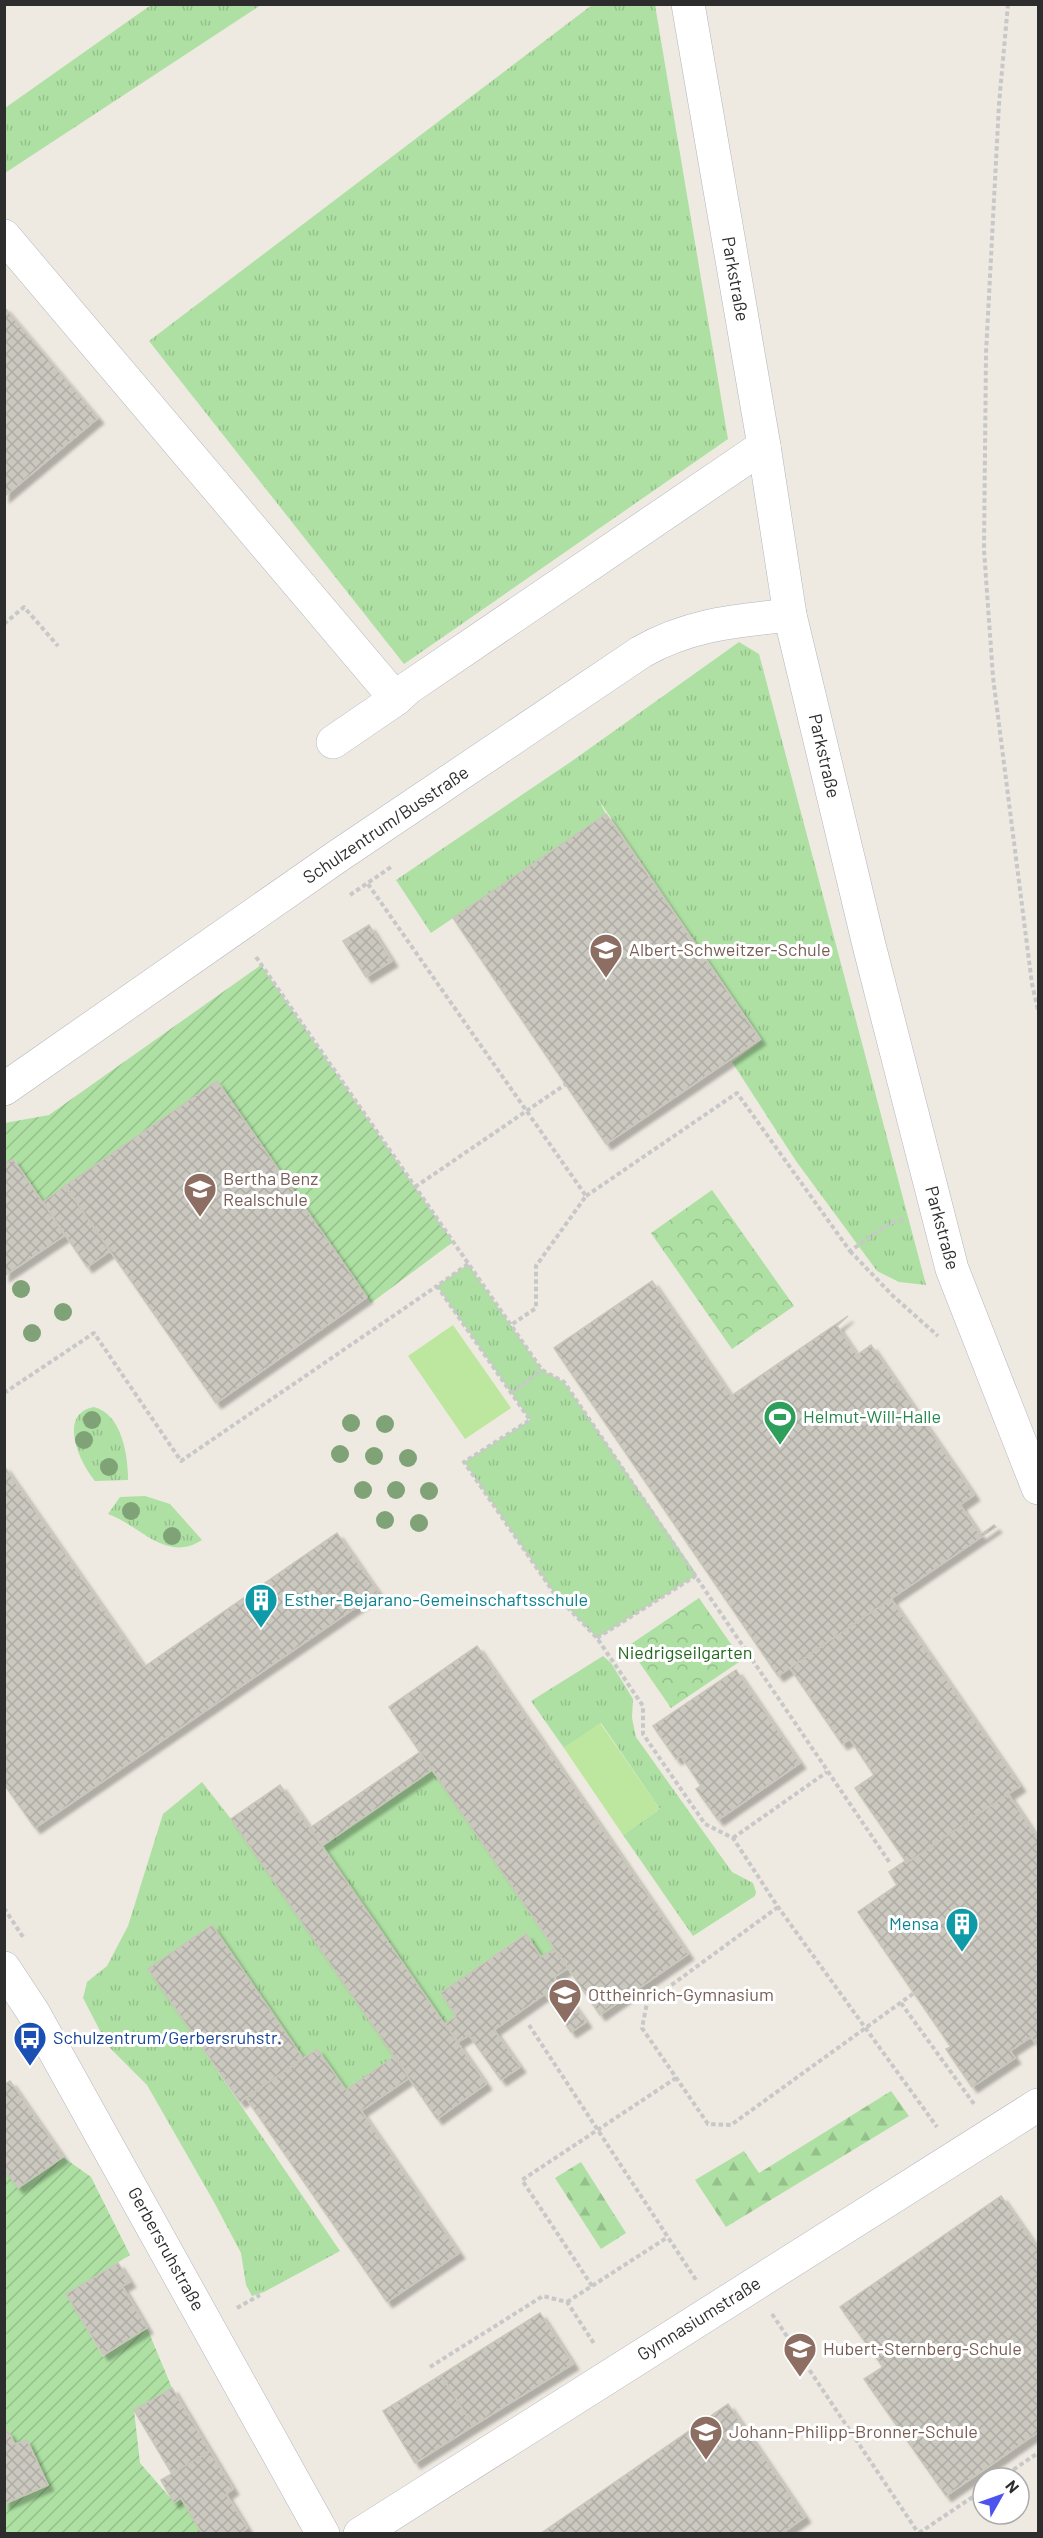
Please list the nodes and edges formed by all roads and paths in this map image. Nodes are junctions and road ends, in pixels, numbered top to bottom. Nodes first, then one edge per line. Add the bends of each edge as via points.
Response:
1 (688, 4) edge
2 (1008, 4) edge
3 (4, 236) edge
4 (764, 446) junction
5 (790, 615) junction
6 (4, 624) edge
7 (58, 646) dead end
8 (396, 699) junction
9 (333, 742) dead end
10 (397, 863) dead end
11 (255, 955) dead end
12 (1038, 1010) edge
13 (566, 1084) dead end
14 (4, 1089) edge
15 (525, 1111) junction
16 (415, 1187) junction
17 (586, 1196) junction
18 (937, 1211) junction
19 (850, 1251) junction
20 (468, 1264) junction
21 (437, 1286) junction
22 (511, 1325) junction
23 (943, 1339) dead end
24 (542, 1370) junction
25 (4, 1393) edge
26 (511, 1393) junction
27 (1038, 1488) edge
28 (697, 1575) junction
29 (597, 1638) junction
30 (827, 1772) junction
31 (733, 1838) junction
32 (890, 1863) dead end
33 (778, 1907) junction
34 (4, 1968) edge
35 (914, 1993) dead end
36 (901, 2003) junction
37 (14, 2006) edge
38 (529, 2025) dead end
39 (866, 2029) junction
40 (676, 2078) junction
41 (1038, 2105) edge
42 (599, 2131) junction
43 (995, 2133) junction
44 (959, 2157) junction
45 (668, 2237) junction
46 (592, 2286) junction
47 (753, 2286) junction
48 (260, 2295) dead end
49 (567, 2302) junction
50 (715, 2308) junction
51 (230, 2311) dead end
52 (429, 2367) dead end
53 (613, 2373) junction
54 (1038, 2453) edge
55 (1019, 2466) edge
56 (971, 2498) edge
57 (323, 2534) edge
58 (360, 2534) edge
59 (919, 2534) edge

1 - 4 street, Parkstraße
2 - 12 path via 986,352 984,550 993,677
3 - 8 street
4 - 5 street, Parkstraße
4 - 8 street
5 - 14 street, Schulzentrum/Busstraße via 701,627 668,637 641,652 338,856
5 - 18 street, Parkstraße
6 - 7 path via 24,607
8 - 9 street
10 - 15 path via 368,884
11 - 16 path
13 - 15 path
15 - 16 path
15 - 17 path
16 - 20 path
17 - 19 path via 737,1093
17 - 22 path via 536,1266 536,1308
18 - 19 path via 890,1223
18 - 27 street, Parkstraße via 952,1269
19 - 23 path via 892,1295
20 - 21 path
20 - 22 path
21 - 25 path via 182,1461 94,1333
21 - 26 path
22 - 24 path
24 - 26 path
24 - 28 path via 564,1382
26 - 29 path via 530,1420 464,1462 554,1593
28 - 29 path
28 - 30 path
29 - 31 path via 643,1706 643,1734 705,1824
30 - 31 path
30 - 32 path
31 - 33 path
33 - 39 path
33 - 40 path via 647,2003 642,2028
34 - 37 street, Gerbersruhstraße
35 - 36 path
36 - 39 path
36 - 43 path
37 - 57 street, Gerbersruhstraße
38 - 42 path
39 - 40 path via 731,2125 708,2124
39 - 44 path
40 - 42 path
41 - 43 street, Gymnasiumstraße
42 - 45 path
42 - 46 path via 522,2180
43 - 44 street, Gymnasiumstraße
44 - 47 street, Gymnasiumstraße
45 - 46 path
45 - 50 path
46 - 49 path
47 - 50 street, Gymnasiumstraße
47 - 59 path
48 - 51 path
49 - 52 path via 543,2296
49 - 53 path
50 - 53 street, Gymnasiumstraße
53 - 58 street, Gymnasiumstraße
54 - 55 path
56 - 59 path

